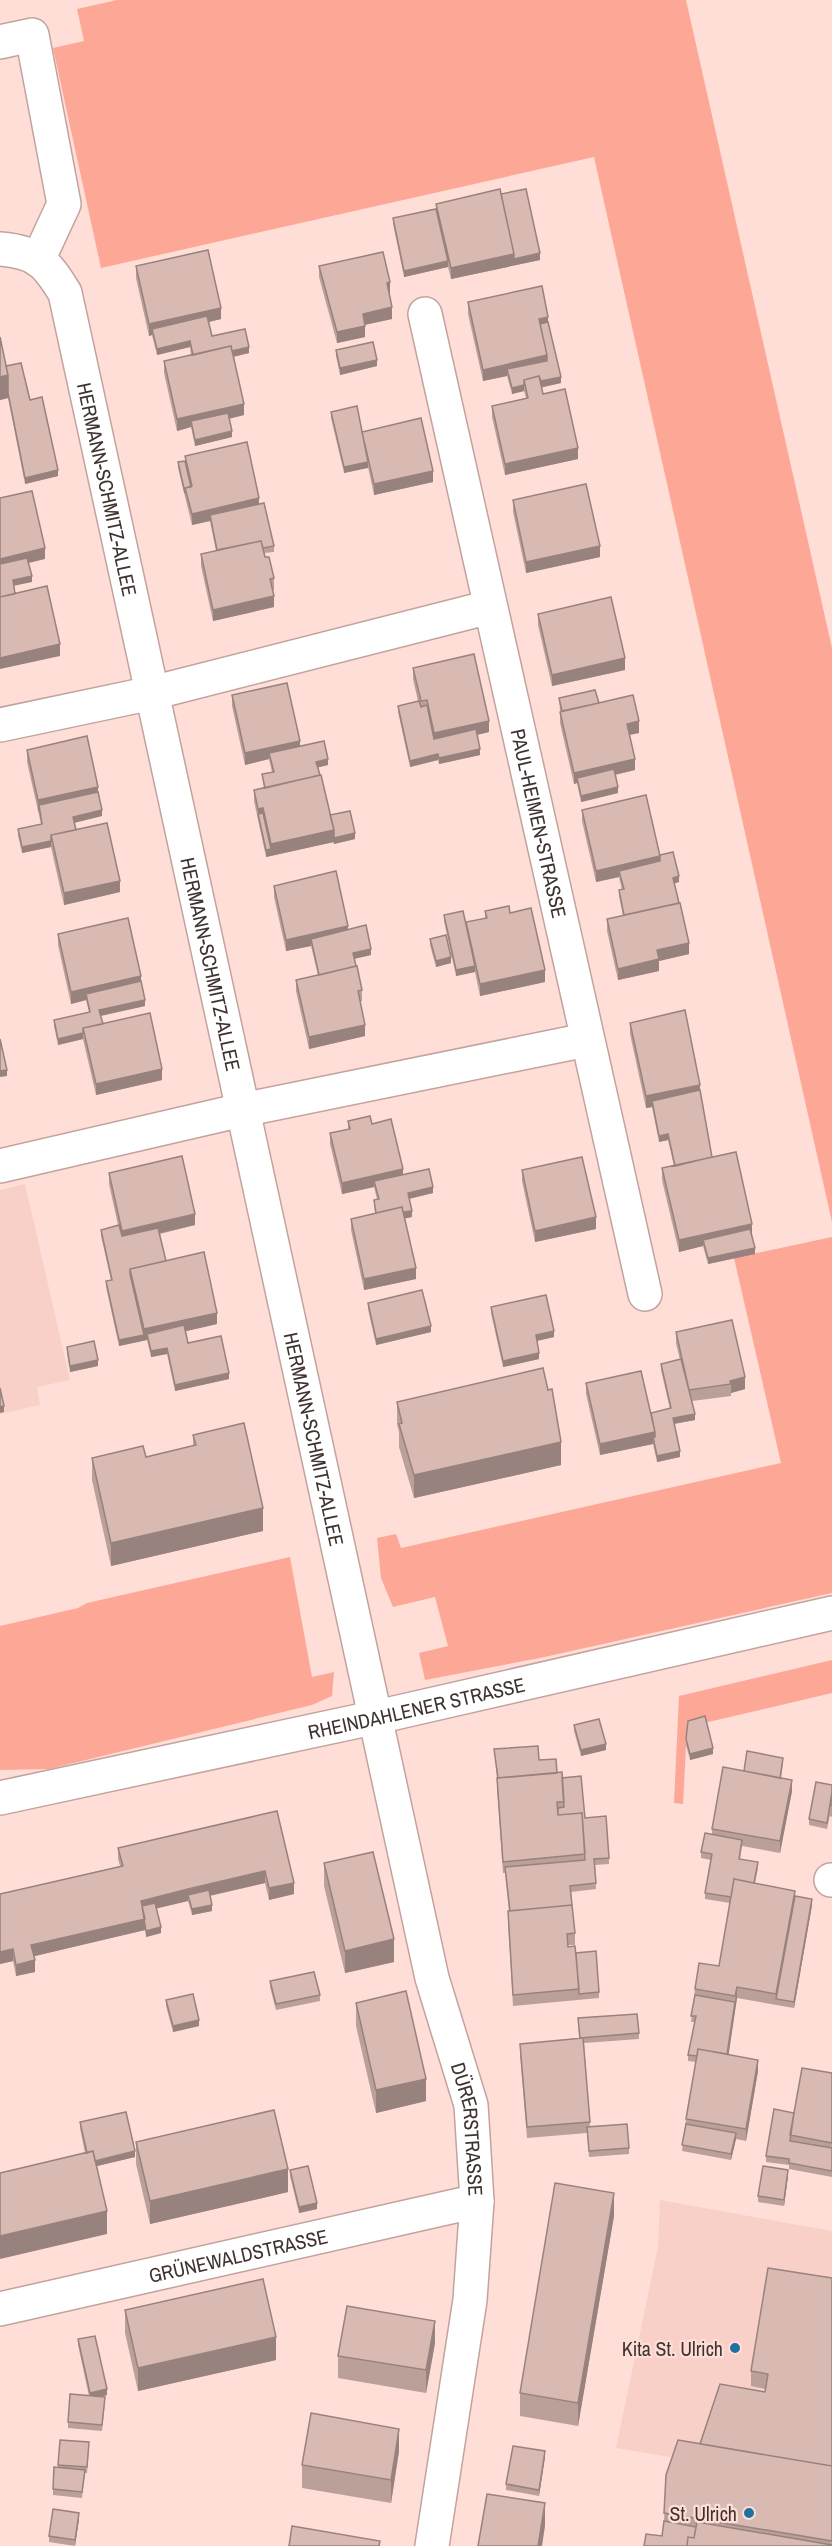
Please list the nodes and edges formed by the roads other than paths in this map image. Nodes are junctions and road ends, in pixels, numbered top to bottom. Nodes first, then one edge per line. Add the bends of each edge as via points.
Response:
1 (0, 42) edge
2 (0, 249) edge
3 (38, 260) junction
4 (425, 314) dead end
5 (490, 607) junction
6 (152, 693) junction
7 (0, 725) edge
8 (586, 1040) junction
9 (242, 1110) junction
10 (0, 1166) edge
11 (645, 1294) dead end
12 (832, 1613) edge
13 (377, 1718) junction
14 (0, 1798) edge
15 (477, 2201) junction
16 (0, 2309) edge
17 (432, 2546) edge

1 - 3 street via 32,35 64,204
2 - 3 street, HERMANN-SCHMITZ-ALLEE via 20,251
3 - 6 street, HERMANN-SCHMITZ-ALLEE via 49,266 65,293
4 - 5 street, PAUL-HEIMEN-STRASSE
5 - 6 street
5 - 8 street, PAUL-HEIMEN-STRASSE
6 - 7 street
6 - 9 street, HERMANN-SCHMITZ-ALLEE
8 - 9 street
8 - 11 street, PAUL-HEIMEN-STRASSE
9 - 10 street
9 - 13 street, HERMANN-SCHMITZ-ALLEE
12 - 13 street, RHEINDAHLENER STRASSE
13 - 14 street, RHEINDAHLENER STRASSE
13 - 15 street, DÜRERSTRASSE via 432,1978 471,2105
15 - 16 street, GRÜNEWALDSTRASSE
15 - 17 street, DÜRERSTRASSE via 470,2300

